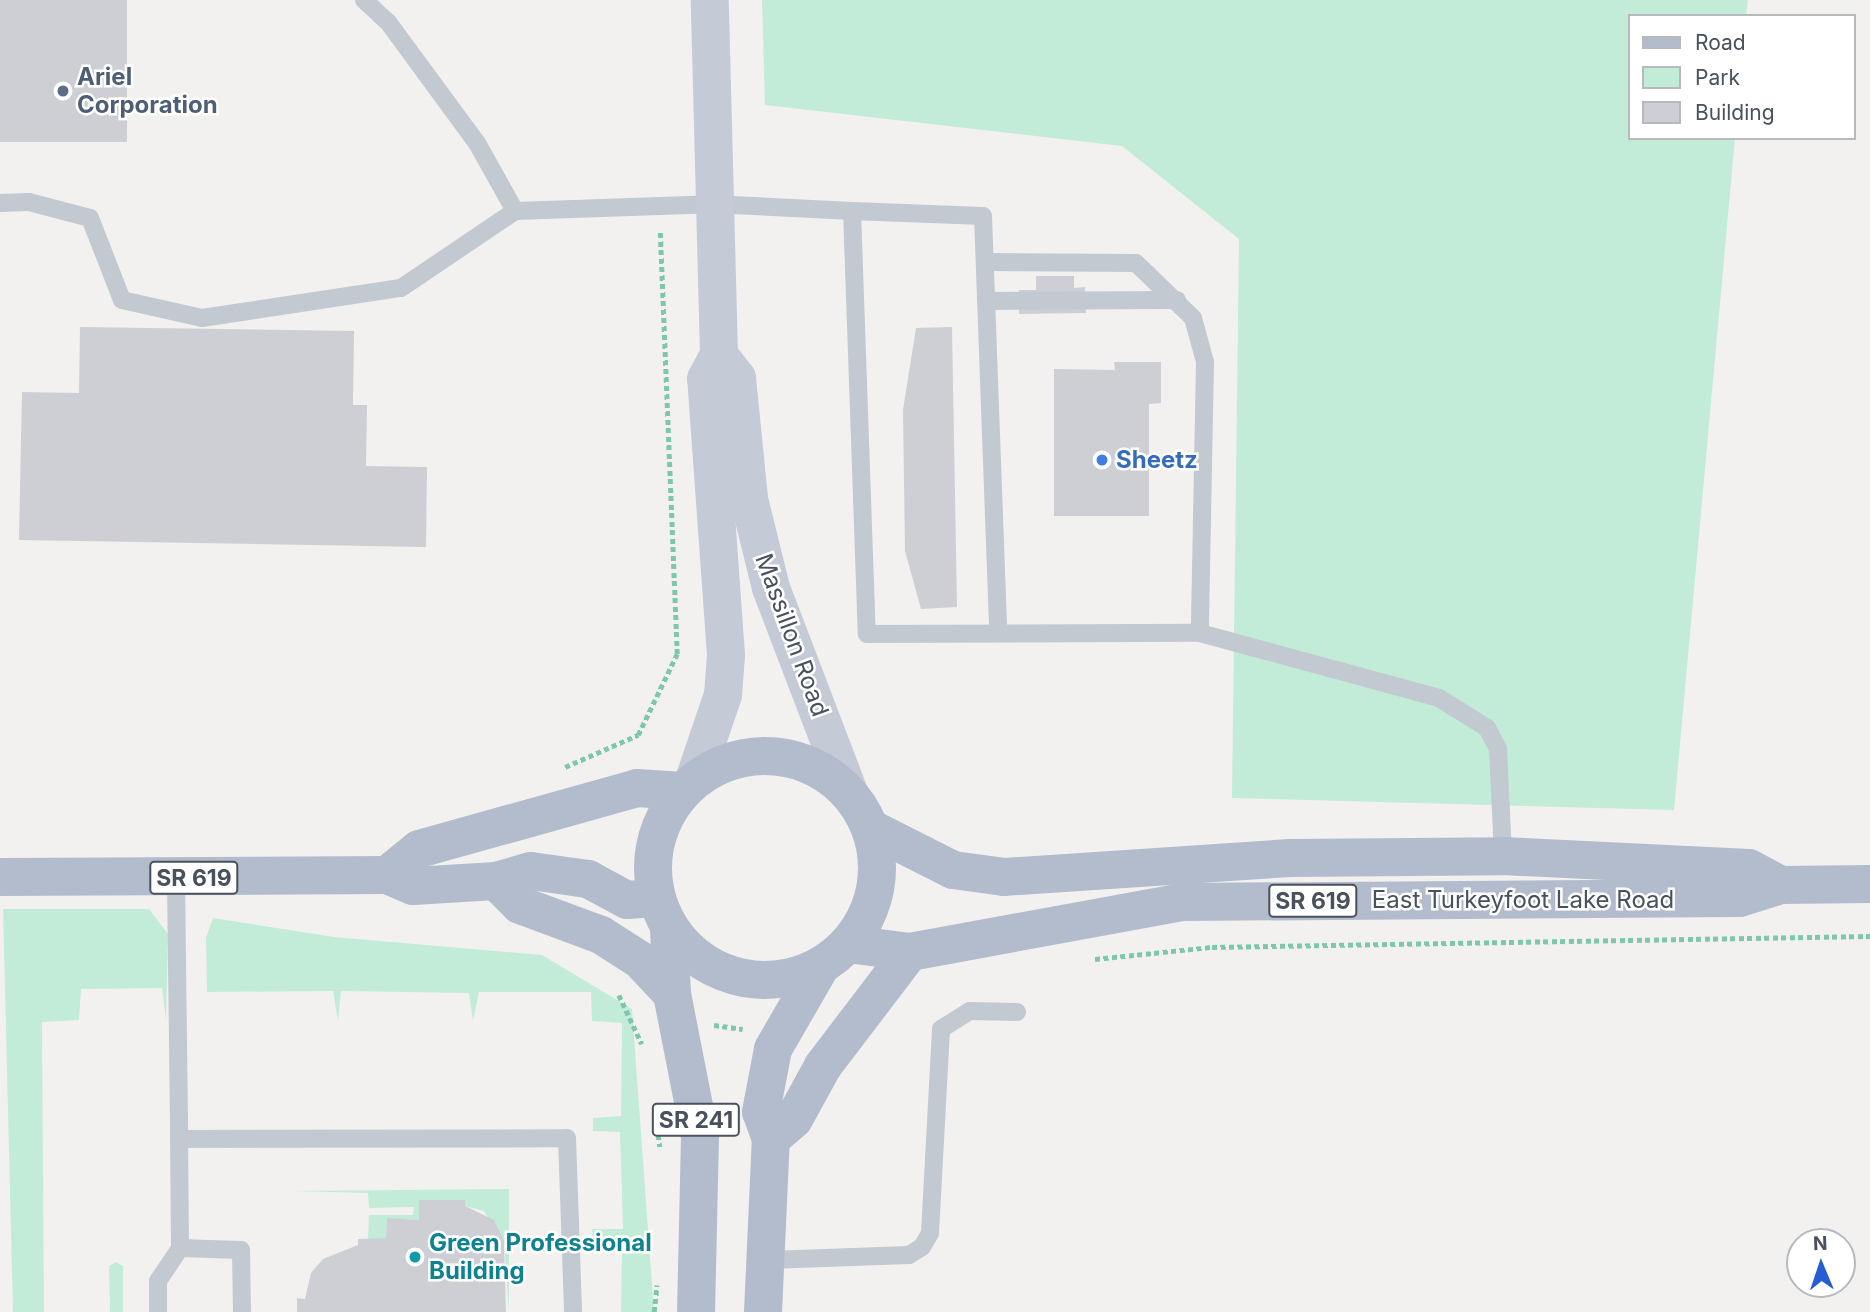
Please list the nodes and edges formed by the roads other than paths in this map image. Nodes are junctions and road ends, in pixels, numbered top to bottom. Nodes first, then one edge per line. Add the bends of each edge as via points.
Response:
1 (364, 0) edge
2 (710, 0) edge
3 (0, 203) edge
4 (711, 204) junction
5 (515, 211) junction
6 (852, 211) junction
7 (985, 262) junction
8 (1177, 300) junction
9 (987, 301) junction
10 (719, 355) junction
11 (998, 631) junction
12 (1199, 633) junction
13 (688, 785) junction
14 (849, 792) junction
15 (870, 828) junction
16 (1503, 856) junction
17 (387, 875) junction
18 (0, 877) edge
19 (176, 878) junction
20 (496, 881) junction
21 (1870, 884) edge
22 (1781, 885) junction
23 (662, 913) junction
24 (910, 952) junction
25 (835, 955) junction
26 (672, 994) junction
27 (1017, 1012) dead end
28 (179, 1139) junction
29 (771, 1139) junction
30 (180, 1248) junction
31 (768, 1260) junction
32 (158, 1312) edge
33 (242, 1312) edge
34 (573, 1312) edge
35 (696, 1312) edge
36 (763, 1312) edge

1 - 5 lane via 388,22 477,143
2 - 4 main road, Massillon Road
3 - 5 lane via 29,202 90,218 121,300 202,318 401,288
4 - 5 lane
4 - 6 lane
4 - 10 main road, Massillon Road
6 - 7 lane via 983,216
6 - 11 lane via 867,634
7 - 8 lane via 1136,263
7 - 9 lane
8 - 9 lane
8 - 12 lane via 1193,318 1205,362
9 - 11 lane
10 - 13 main road, Massillon Road via 706,379 726,655 723,695
10 - 14 main road, Massillon Road via 737,378 749,499 771,588
11 - 12 lane
12 - 16 lane via 1439,698 1488,728 1498,749
13 - 14 main road via 727,761 760,755 813,767
13 - 17 main road via 637,789 419,849
13 - 23 main road via 658,830 651,864
14 - 15 main road
15 - 16 main road, East Turkeyfoot Lake Road / SR 619 via 953,870 1003,877 1290,858
15 - 25 main road via 877,884 867,916
16 - 22 main road, East Turkeyfoot Lake Road / SR 619 via 1749,868
17 - 19 main road, SR 619
17 - 20 main road, SR 619 via 413,886
18 - 19 main road, SR 619
19 - 28 lane
20 - 23 main road, SR 619 via 531,871 588,879
20 - 26 main road via 520,905 601,935 640,960
21 - 22 main road, East Turkeyfoot Lake Road / SR 619
22 - 24 main road, East Turkeyfoot Lake Road / SR 619 via 1740,898 1183,902
23 - 25 main road via 692,955 733,975 789,978
23 - 26 main road, SR 241
24 - 25 main road, East Turkeyfoot Lake Road / SR 619
24 - 29 main road via 823,1066 794,1119
25 - 29 main road, SR 241 via 776,1045 761,1112
26 - 35 main road, SR 241 via 700,1137
27 - 31 lane via 970,1012 941,1029 930,1233 922,1247 909,1255
28 - 30 lane
28 - 34 lane via 567,1138
29 - 31 main road, SR 241
30 - 32 lane via 158,1281
30 - 33 lane via 241,1250
31 - 36 main road, SR 241

